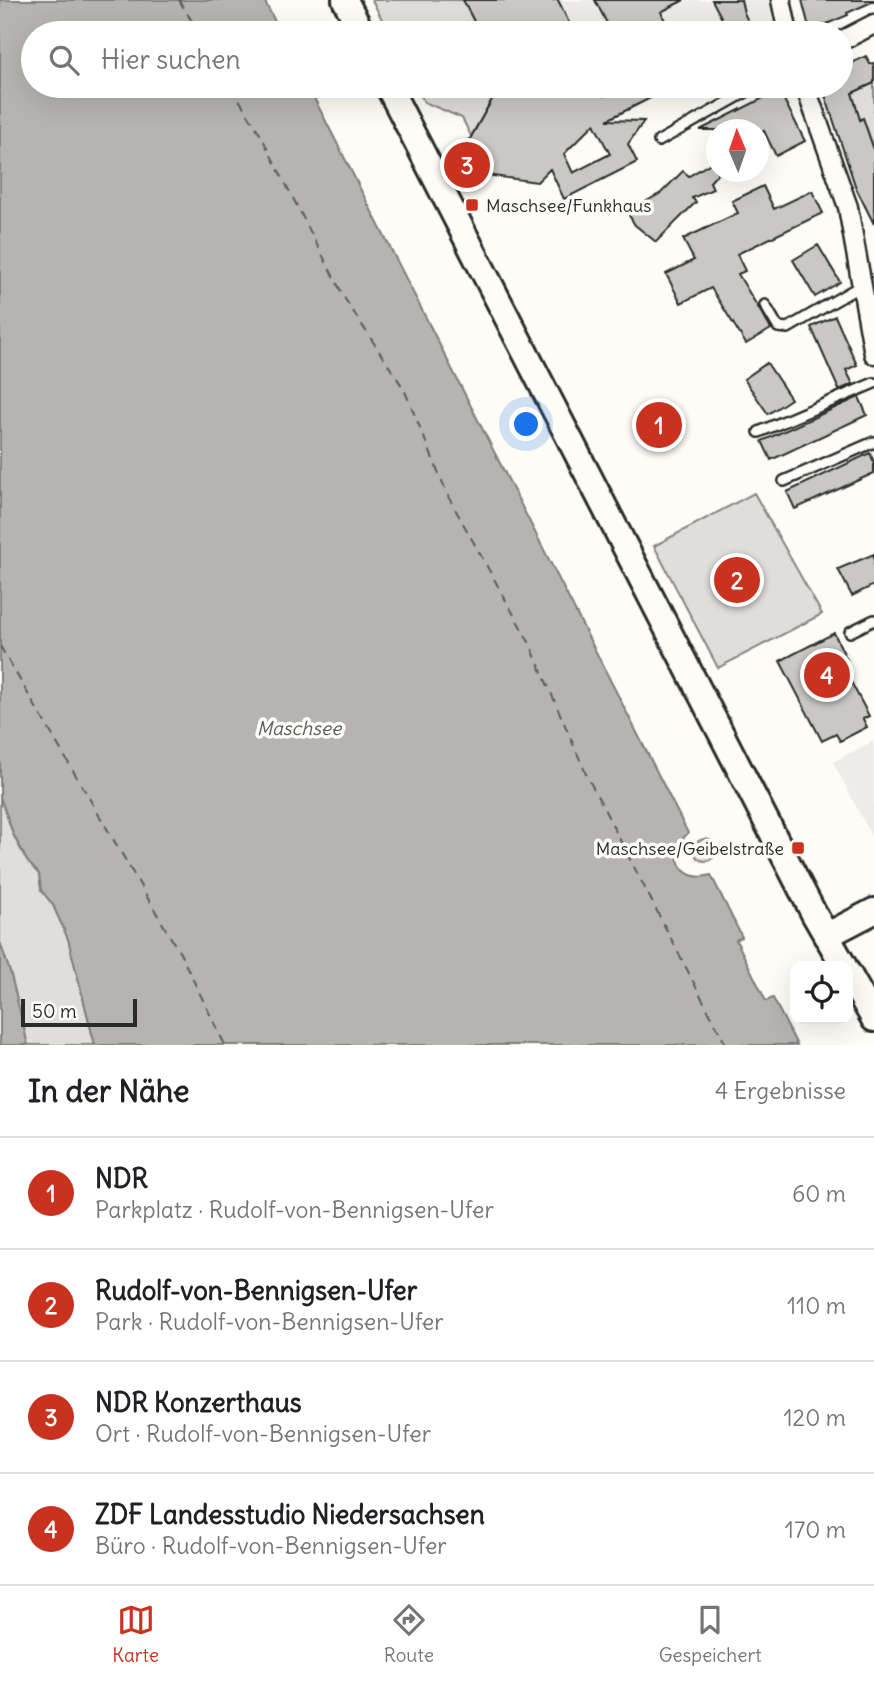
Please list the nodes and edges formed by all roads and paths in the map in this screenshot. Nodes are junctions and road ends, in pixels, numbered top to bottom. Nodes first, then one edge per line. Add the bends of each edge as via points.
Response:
1 (345, 0) edge
2 (781, 0) edge
3 (356, 21) edge
4 (785, 21) edge
5 (874, 24) edge
6 (853, 35) edge
7 (394, 98) edge
8 (736, 98) edge
9 (808, 98) edge
10 (659, 141) dead end
11 (862, 285) junction
12 (765, 305) dead end
13 (872, 333) edge
14 (874, 354) edge
15 (874, 383) edge
16 (760, 432) dead end
17 (874, 442) edge
18 (784, 481) dead end
19 (874, 620) edge
20 (850, 632) dead end
21 (874, 911) edge
22 (826, 936) junction
23 (841, 961) edge
24 (853, 981) edge
25 (874, 1019) edge

1 - 3 street
2 - 4 street
5 - 6 street
7 - 22 street
8 - 10 lane
9 - 11 street via 848,207
11 - 12 lane via 788,327 778,327
11 - 13 street
13 - 14 street
15 - 16 lane
17 - 18 lane
19 - 20 lane
21 - 22 street
22 - 23 street
24 - 25 street

